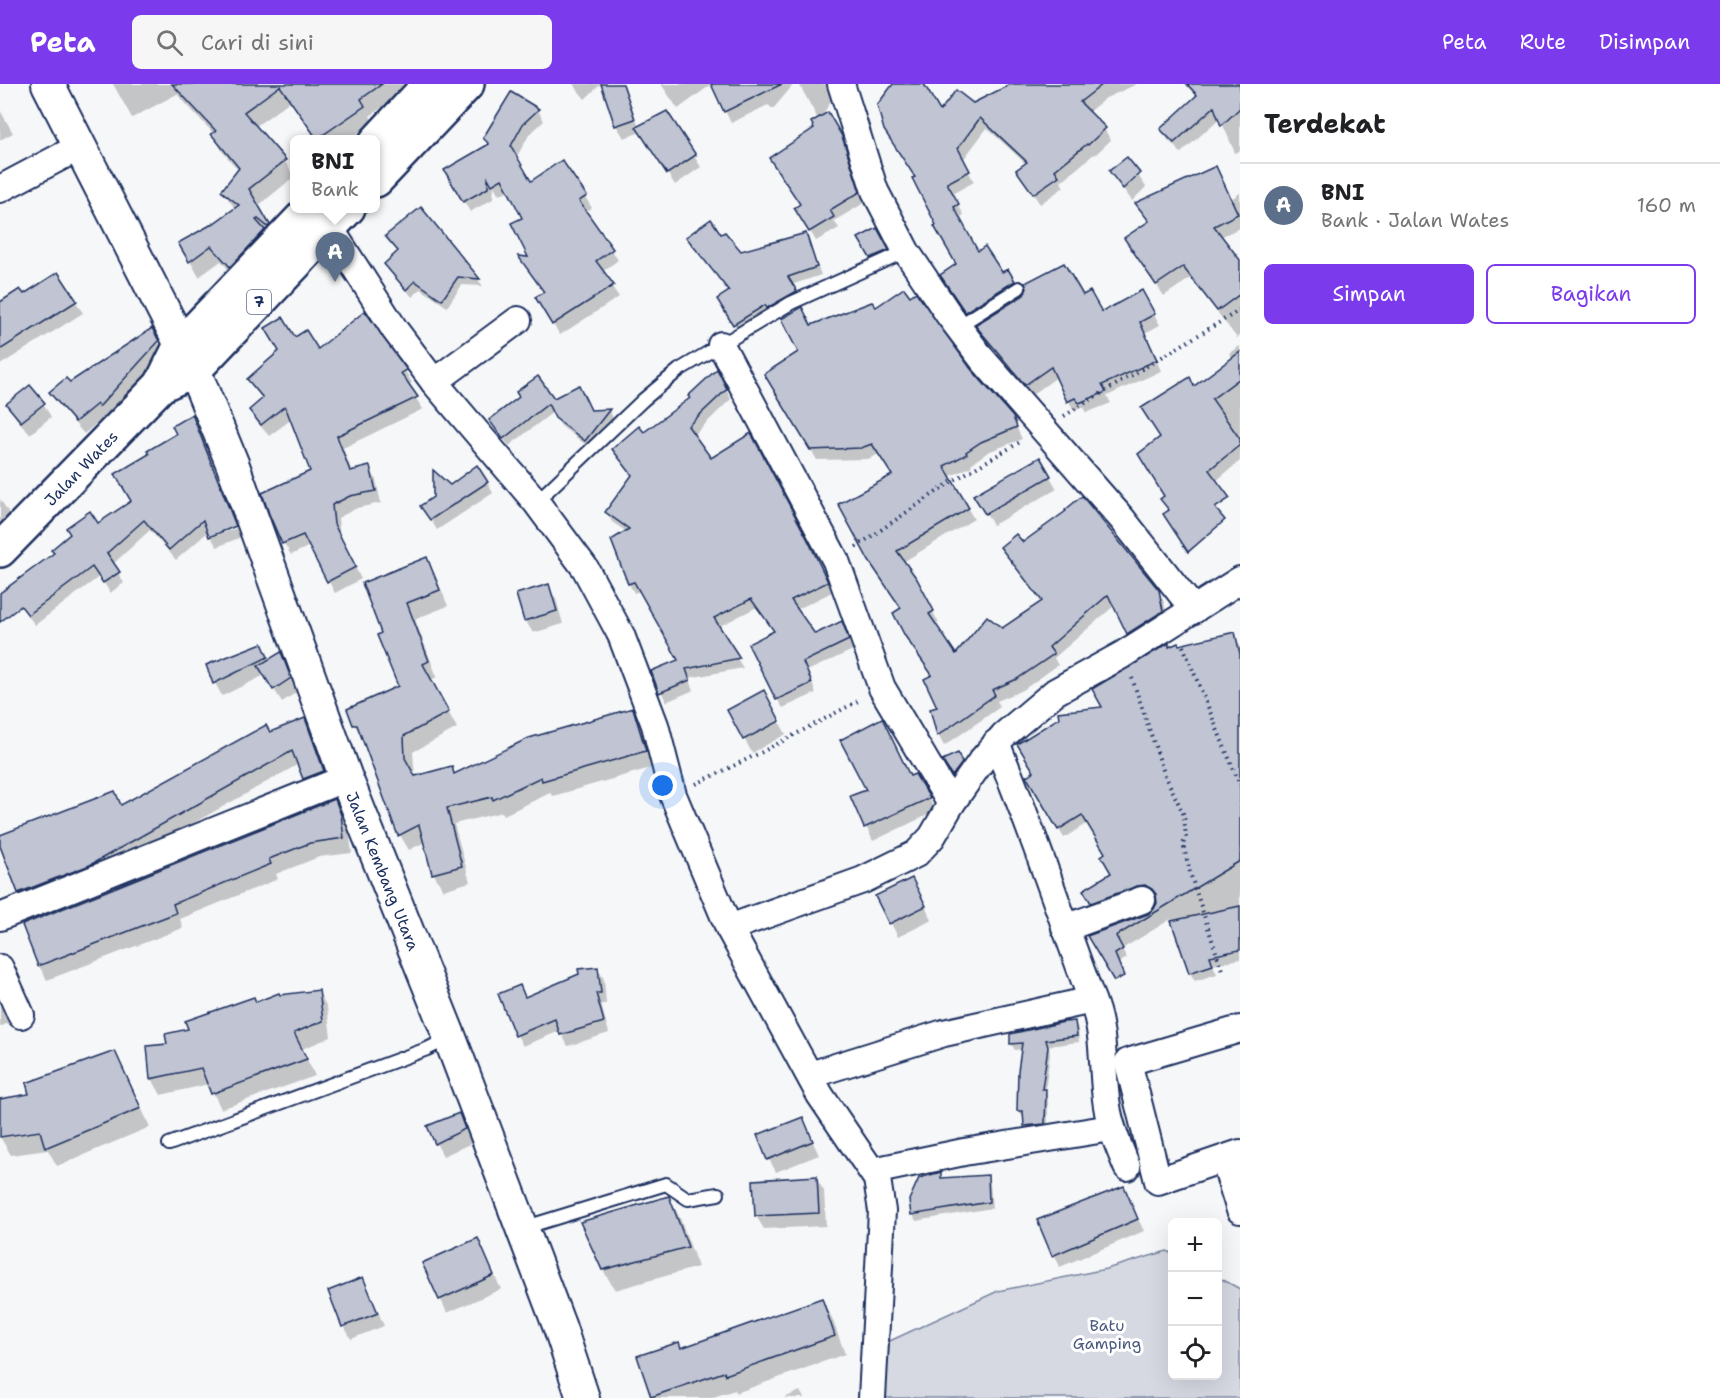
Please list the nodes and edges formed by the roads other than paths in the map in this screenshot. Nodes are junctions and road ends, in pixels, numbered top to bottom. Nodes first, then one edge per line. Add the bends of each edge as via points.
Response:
1 (48, 84) edge
2 (430, 84) edge
3 (467, 84) edge
4 (841, 84) edge
5 (380, 137) edge
6 (81, 146) junction
7 (380, 175) edge
8 (0, 189) edge
9 (330, 215) edge
10 (906, 251) junction
11 (1019, 288) dead end
12 (518, 320) dead end
13 (957, 327) junction
14 (721, 345) junction
15 (188, 358) junction
16 (434, 382) junction
17 (536, 502) junction
18 (0, 550) edge
19 (1240, 580) edge
20 (1183, 617) junction
21 (996, 743) junction
22 (346, 778) junction
23 (951, 804) junction
24 (1142, 900) dead end
25 (0, 916) edge
26 (729, 928) junction
27 (1065, 928) junction
28 (0, 968) edge
29 (1092, 1000) junction
30 (21, 1015) dead end
31 (1240, 1029) edge
32 (450, 1038) junction
33 (810, 1075) junction
34 (1111, 1128) junction
35 (169, 1144) dead end
36 (1232, 1156) edge
37 (1127, 1167) dead end
38 (873, 1171) junction
39 (718, 1194) dead end
40 (1240, 1210) edge
41 (522, 1229) junction
42 (583, 1398) edge
43 (872, 1398) edge

1 - 6 street, Jalan Kembang Utara
2 - 5 highway
3 - 7 highway
4 - 10 street via 875,191
6 - 8 street
6 - 15 street, Jalan Kembang Utara
9 - 15 highway, Jalan Wates / 7
9 - 16 street via 396,330
10 - 13 street
10 - 14 lane via 791,303
11 - 13 lane
12 - 16 street
13 - 20 street via 1123,520
14 - 17 lane via 679,370 643,400
14 - 23 street via 836,561 882,688
15 - 18 highway, Jalan Wates / 7
15 - 22 street, Jalan Kembang Utara via 232,463
16 - 17 street
17 - 26 street via 585,568 621,636 655,725 674,795
19 - 20 street
20 - 21 street via 1055,693
21 - 23 street
21 - 27 street via 1023,805
22 - 25 street
22 - 32 street, Jalan Kembang Utara
23 - 26 street via 923,848 894,866
24 - 27 street
26 - 33 street
27 - 29 street
28 - 30 street
29 - 33 street via 944,1033
29 - 34 street via 1099,1017
31 - 36 street via 1128,1062 1158,1181
32 - 35 lane
32 - 41 street, Jalan Kembang Utara
33 - 38 street via 832,1114
34 - 37 street
34 - 38 street
36 - 40 street
38 - 43 street via 882,1211
39 - 41 lane via 688,1199 666,1184
41 - 42 street, Jalan Kembang Utara

